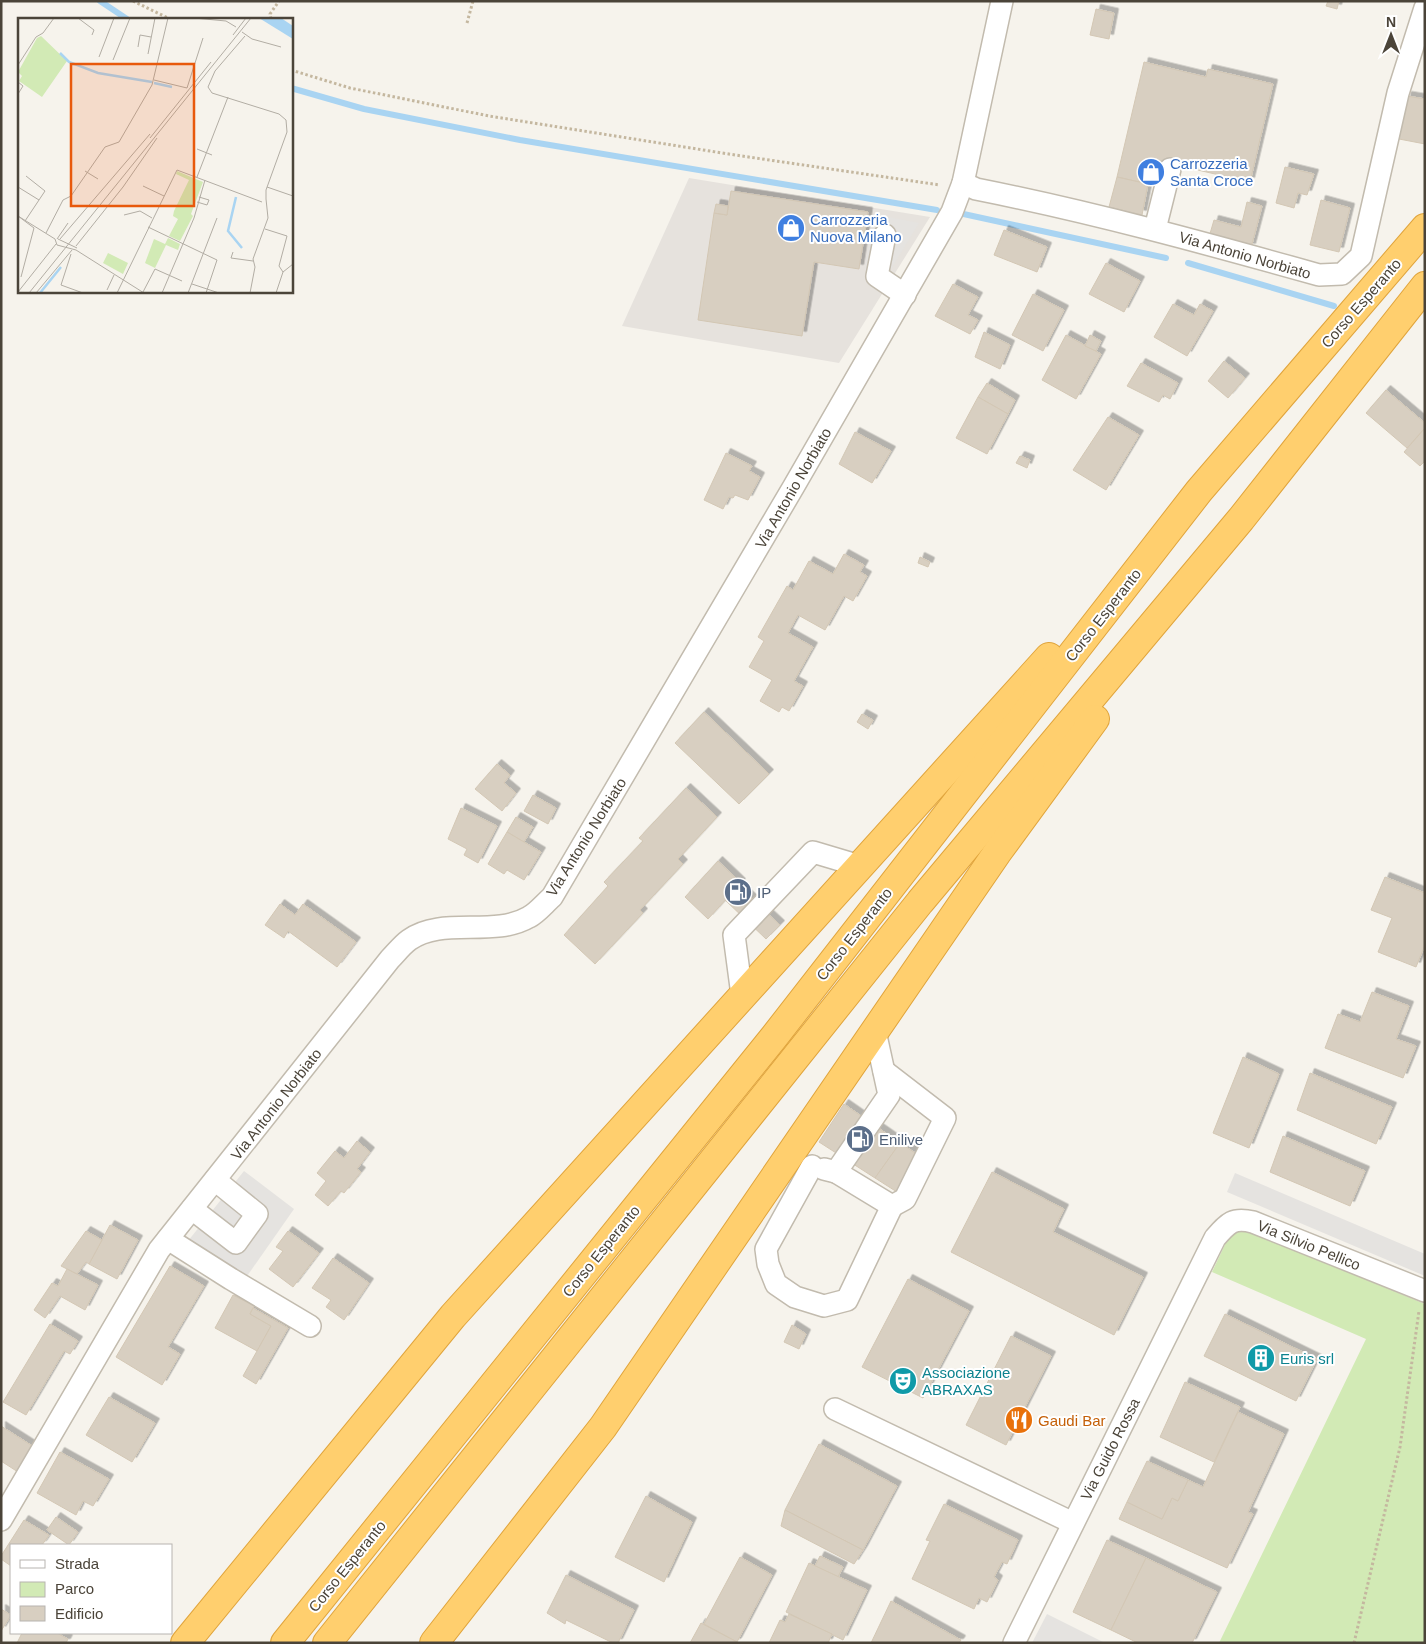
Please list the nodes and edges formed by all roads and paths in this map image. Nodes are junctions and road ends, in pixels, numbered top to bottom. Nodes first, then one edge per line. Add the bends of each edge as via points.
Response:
1 (134, 1) edge
2 (279, 1) edge
3 (473, 1) edge
4 (1002, 1) edge
5 (1425, 8) edge
6 (168, 18) edge
7 (271, 18) edge
8 (467, 24) dead end
9 (292, 70) edge
10 (1170, 169) dead end
11 (963, 183) junction
12 (1425, 228) edge
13 (1155, 229) junction
14 (885, 235) dead end
15 (1425, 286) edge
16 (905, 295) junction
17 (1199, 491) junction
18 (1241, 519) junction
19 (860, 866) junction
20 (742, 996) junction
21 (875, 1031) junction
22 (884, 1071) junction
23 (799, 1162) junction
24 (836, 1172) junction
25 (215, 1180) junction
26 (892, 1206) junction
27 (192, 1209) junction
28 (168, 1239) junction
29 (1207, 1255) joint
30 (1425, 1291) edge
31 (310, 1326) dead end
32 (835, 1409) dead end
33 (1, 1520) edge
34 (1073, 1523) junction
35 (1020, 1640) edge
36 (186, 1643) edge
37 (285, 1643) edge
38 (327, 1643) edge
39 (434, 1643) edge
40 (1354, 1643) edge

1 - 6 path
2 - 7 path
3 - 8 path
4 - 11 street, Via Antonio Norbiato
5 - 13 street, Via Antonio Norbiato via 1398,93 1361,256 1342,274 1318,275
9 - 11 path via 350,88 489,116 937,185
10 - 13 street
11 - 13 street, Via Antonio Norbiato via 976,189 1066,206
11 - 16 street, Via Antonio Norbiato via 937,242
12 - 17 highway, Corso Esperanto
14 - 16 street via 877,276
15 - 18 highway, Corso Esperanto
16 - 25 street, Via Antonio Norbiato via 552,896 530,917 504,927 431,931 410,939 390,959
17 - 19 highway
17 - 37 highway, Corso Esperanto via 774,1037
18 - 21 highway via 997,853
18 - 38 highway, Corso Esperanto via 920,902
19 - 20 highway
19 - 20 street via 813,852 734,935
20 - 36 highway via 453,1316
21 - 22 street
21 - 23 highway
22 - 24 street via 889,1095
22 - 26 street via 945,1118 905,1199
23 - 24 street
23 - 26 street via 766,1249 776,1284 795,1297 824,1306 847,1300
23 - 39 highway via 603,1427
24 - 26 street
25 - 27 street, Via Antonio Norbiato
25 - 27 street via 257,1214 236,1243
27 - 28 street, Via Antonio Norbiato
28 - 31 street
28 - 33 street, Via Antonio Norbiato via 146,1270
29 - 30 street, Via Silvio Pellico via 1215,1238 1227,1225 1240,1219
29 - 34 street, Via Guido Rossa
30 - 40 path via 1419,1312 1400,1447
32 - 34 street
34 - 35 street, Via Guido Rossa

